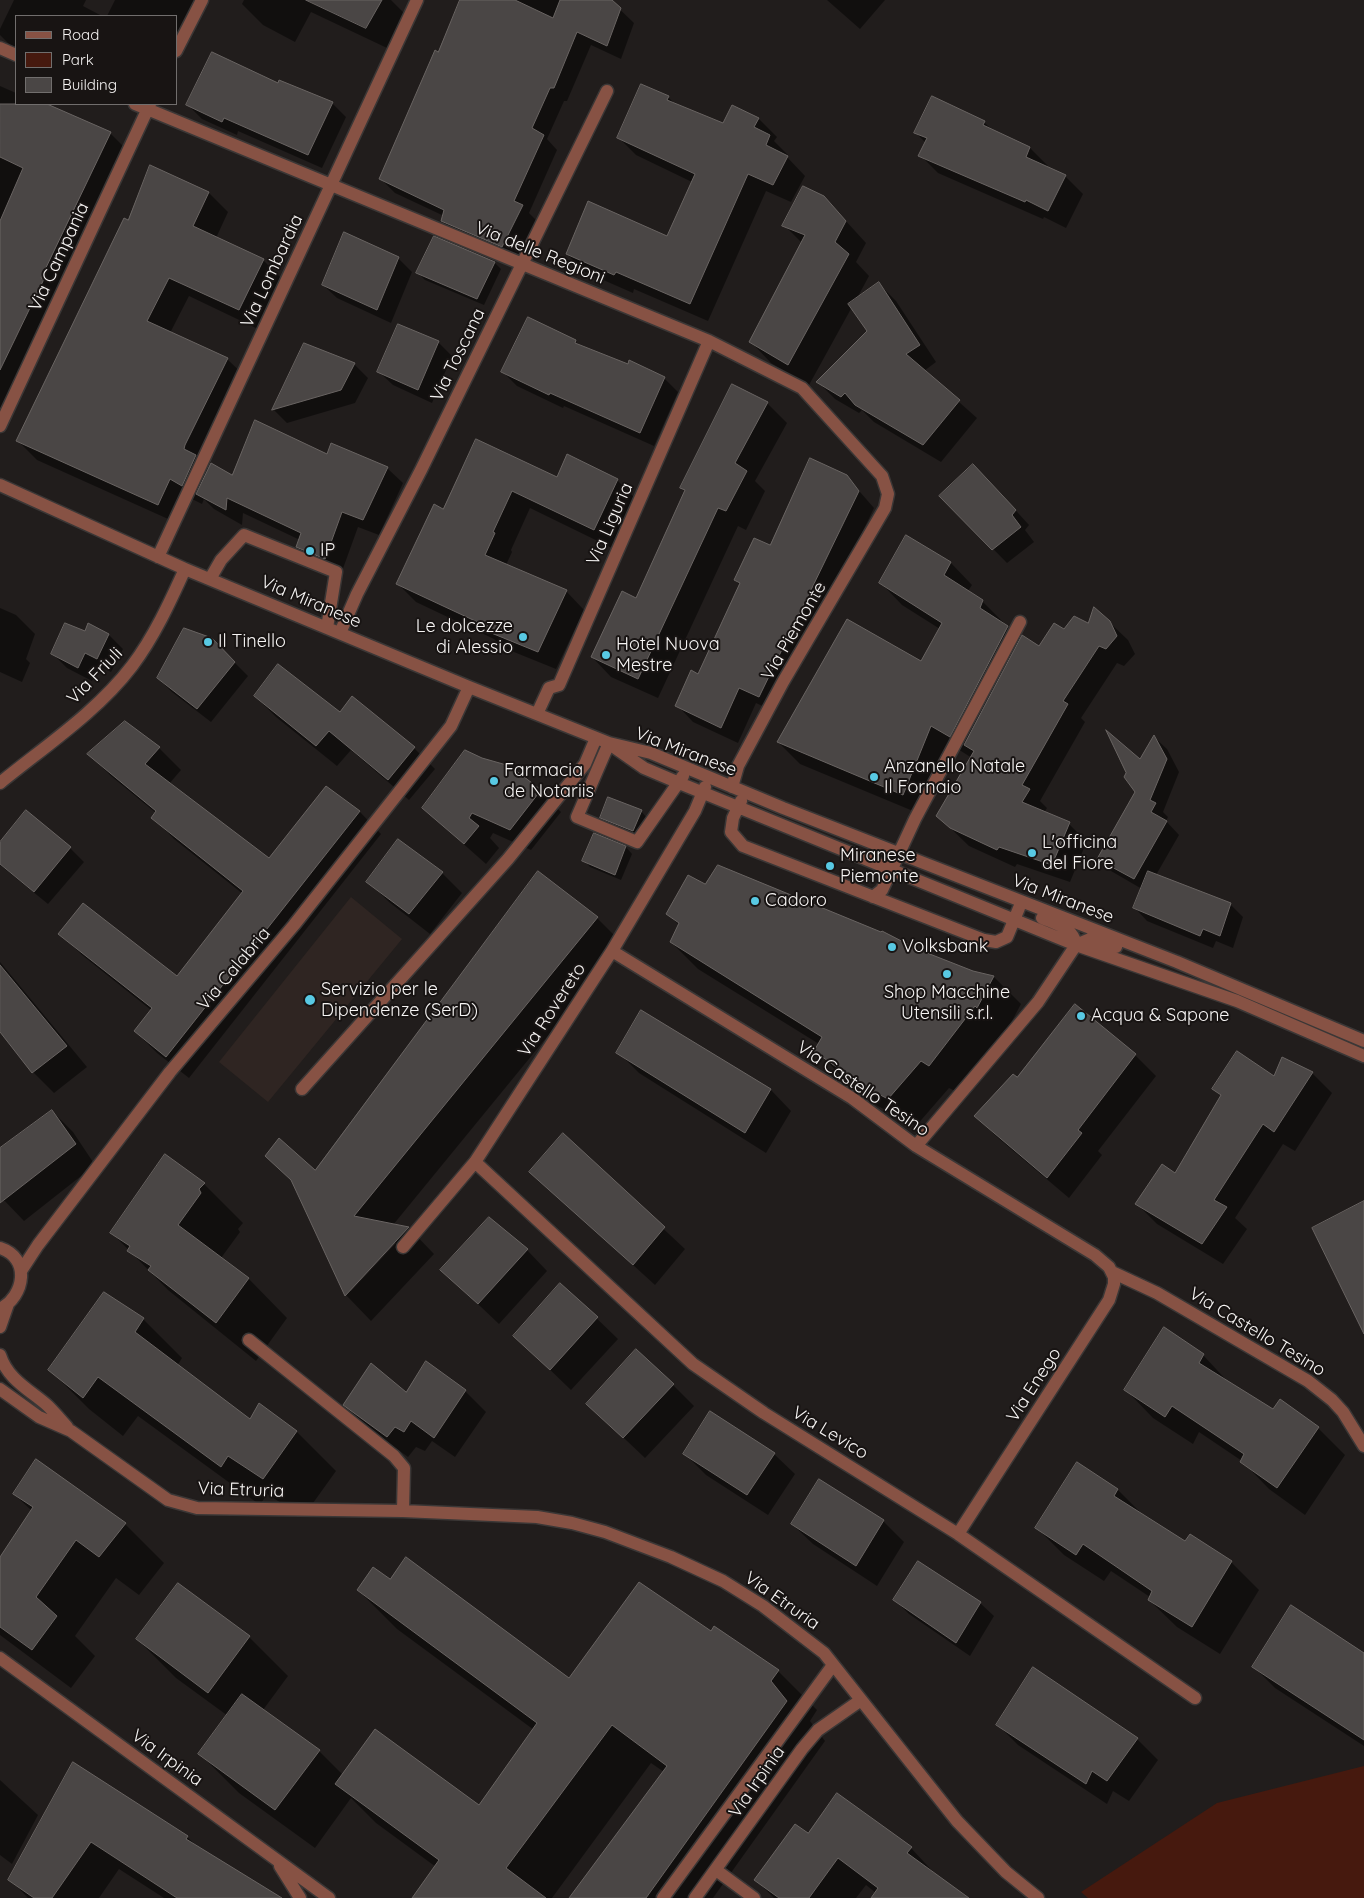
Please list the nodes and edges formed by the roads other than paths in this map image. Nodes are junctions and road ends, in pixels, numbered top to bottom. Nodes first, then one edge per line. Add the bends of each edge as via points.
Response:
1 (202, 0) edge
2 (418, 0) edge
3 (178, 47) edge
4 (0, 48) edge
5 (15, 55) edge
6 (607, 91) dead end
7 (149, 106) edge
8 (331, 185) junction
9 (522, 264) junction
10 (709, 341) junction
11 (0, 426) edge
12 (0, 486) edge
13 (888, 494) joint
14 (158, 557) junction
15 (185, 569) junction
16 (210, 579) junction
17 (1020, 622) dead end
18 (327, 628) junction
19 (340, 633) junction
20 (469, 687) junction
21 (537, 714) junction
22 (596, 738) junction
23 (608, 743) junction
24 (688, 770) junction
25 (708, 778) junction
26 (0, 783) edge
27 (678, 783) junction
28 (732, 787) junction
29 (703, 793) junction
30 (772, 804) junction
31 (735, 812) junction
32 (899, 854) junction
33 (889, 874) junction
34 (992, 890) junction
35 (874, 897) junction
36 (1019, 908) junction
37 (1012, 925) junction
38 (1076, 945) junction
39 (612, 951) junction
40 (1177, 962) junction
41 (1364, 1041) edge
42 (1364, 1056) edge
43 (302, 1089) dead end
44 (916, 1146) junction
45 (475, 1162) junction
46 (403, 1247) dead end
47 (0, 1248) edge
48 (21, 1271) junction
49 (1112, 1272) junction
50 (4, 1306) edge
51 (0, 1327) edge
52 (249, 1340) dead end
53 (0, 1355) edge
54 (0, 1389) edge
55 (70, 1431) junction
56 (1364, 1446) edge
57 (403, 1511) junction
58 (958, 1534) junction
59 (0, 1658) edge
60 (833, 1664) junction
61 (1195, 1698) dead end
62 (861, 1700) junction
63 (276, 1860) junction
64 (716, 1870) junction
65 (300, 1898) edge
66 (329, 1898) edge
67 (663, 1898) edge
68 (695, 1898) edge
69 (754, 1898) edge
70 (1038, 1898) edge

1 - 3 street
2 - 8 street, Via Lombardia
4 - 5 street
6 - 9 street, Via Toscana
7 - 8 street, Via delle Regioni
7 - 11 street, Via Campania
8 - 9 street, Via delle Regioni
8 - 14 street, Via Lombardia
9 - 10 street, Via delle Regioni
9 - 19 street, Via Toscana
10 - 13 street, Via delle Regioni via 807,392 882,476
10 - 21 street, Via Liguria via 559,684 549,688
12 - 14 street, Via Miranese
13 - 28 street, Via Piemonte via 882,513 738,766
14 - 15 street, Via Miranese
15 - 16 street, Via Miranese
15 - 26 street, Via Friuli via 132,666 88,711
16 - 18 street, Via Miranese
16 - 18 street via 221,560 244,535 336,572
17 - 32 street
18 - 19 street, Via Miranese
19 - 20 street, Via Miranese
20 - 21 street, Via Miranese
20 - 48 street, Via Calabria via 451,726 294,924 170,1072
21 - 22 street, Via Miranese
22 - 23 street, Via Miranese
22 - 43 street via 585,764 508,860
23 - 24 street, Via Miranese via 651,753
23 - 27 street via 644,768
23 - 27 street via 577,817 637,842
24 - 25 street, Via Miranese
24 - 27 street
25 - 28 street, Via Miranese
25 - 29 street, Via Rovereto
27 - 29 street
28 - 30 street, Via Miranese
29 - 31 street
29 - 39 street, Via Rovereto
30 - 31 street via 744,800
30 - 32 street, Via Miranese
31 - 33 street
31 - 35 street via 732,832 743,846
32 - 33 street
32 - 34 street, Via Miranese
33 - 35 street via 882,890
33 - 37 street
34 - 36 street
34 - 40 street, Via Miranese
35 - 37 street via 991,942 1007,937
36 - 37 street
36 - 38 street via 1070,932 1075,936
37 - 38 street
38 - 40 street via 1090,939 1151,960
38 - 42 street via 1237,1001
38 - 44 street via 1038,1002
39 - 44 street, Via Castello Tesino via 852,1098
39 - 45 street, Via Rovereto
40 - 41 street, Via Miranese
44 - 49 street, Via Castello Tesino via 1095,1255
45 - 46 street, Via Rovereto
45 - 58 street, Via Levico via 693,1364 764,1413
47 - 48 street via 15,1259
48 - 50 street, Via Calabria via 18,1293
49 - 56 street, Via Castello Tesino via 1157,1293 1308,1381 1343,1412
49 - 58 street, Via Enego via 1113,1292 1098,1319
50 - 51 street, Via Calabria
52 - 57 street via 394,1456 404,1468
53 - 55 street, Via Etruria via 12,1377 49,1407
54 - 55 street, Via Etruria via 39,1417
55 - 57 street, Via Etruria via 162,1496 197,1508
57 - 60 street, Via Etruria via 538,1517 605,1532 723,1581 801,1634
58 - 61 street, Via Levico
59 - 63 street, Via Irpinia
60 - 62 street, Via Etruria
60 - 67 street
62 - 64 street, Via Irpinia via 818,1730
62 - 70 street, Via Etruria via 957,1821 1006,1872
63 - 65 street, Via Irpinia
63 - 66 street
64 - 68 street, Via Irpinia
64 - 69 street

